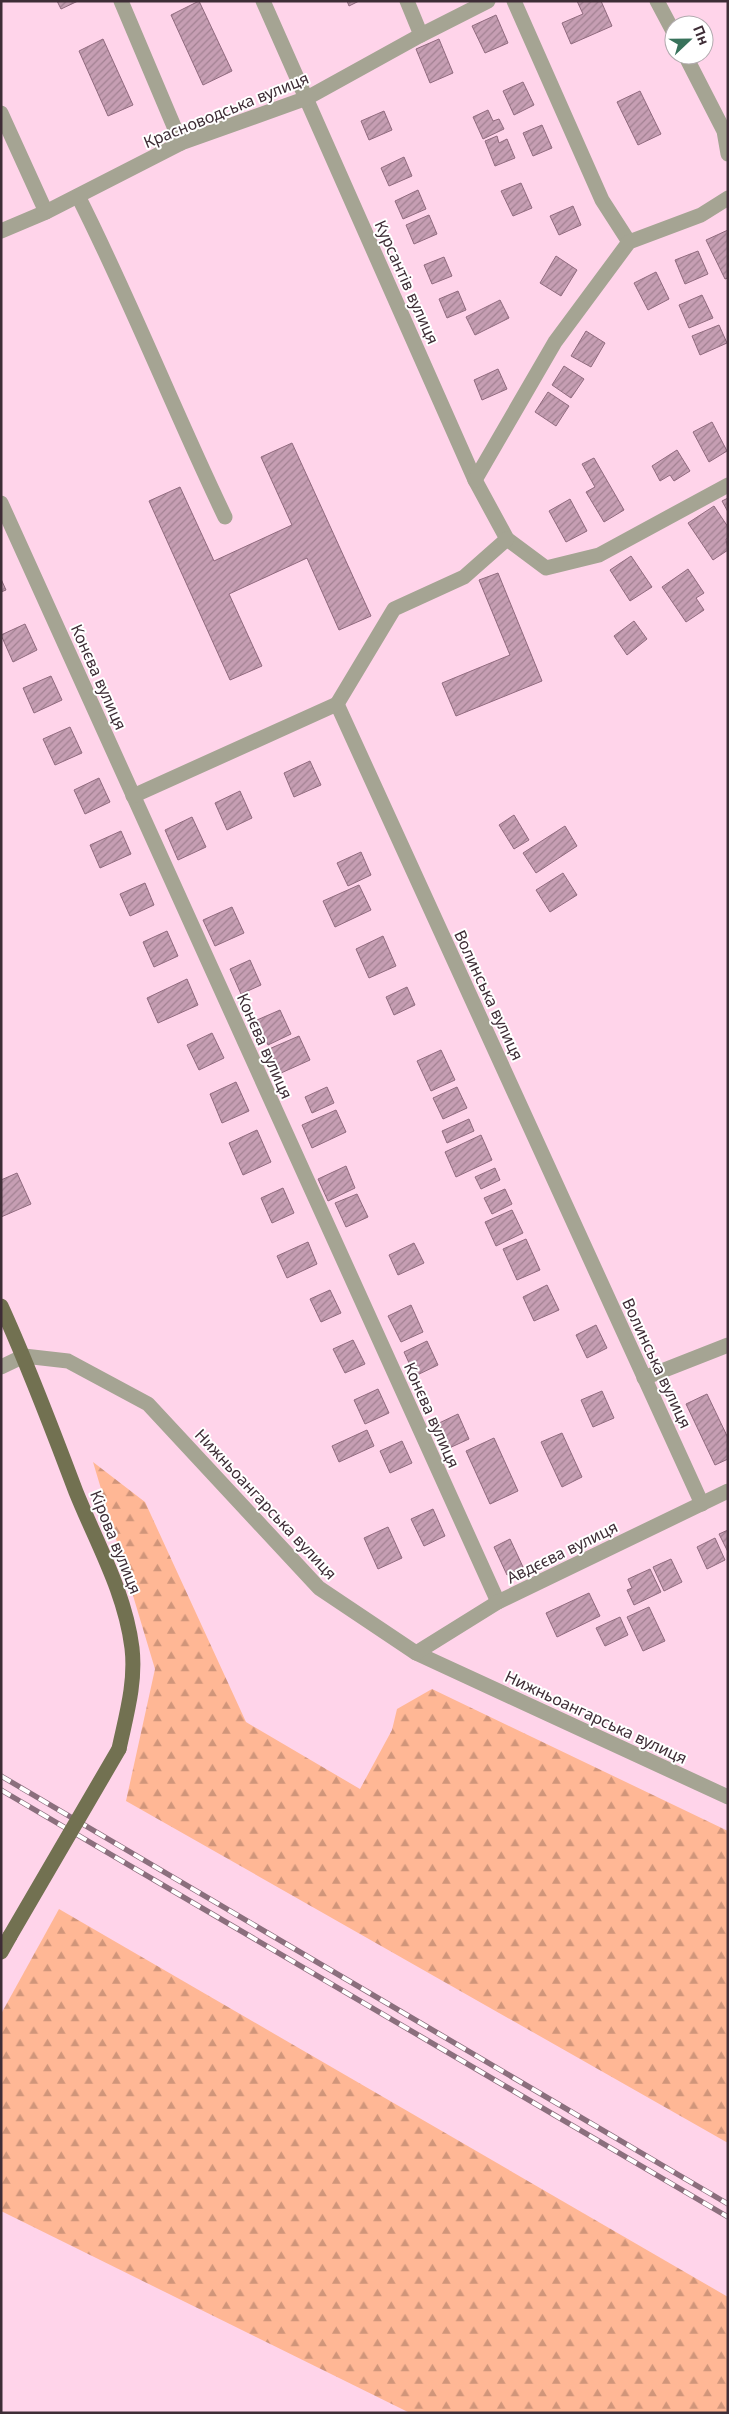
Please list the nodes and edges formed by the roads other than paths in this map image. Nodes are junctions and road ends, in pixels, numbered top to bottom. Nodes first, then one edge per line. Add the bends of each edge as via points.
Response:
1 (121, 1) edge
2 (263, 1) edge
3 (408, 1) edge
4 (488, 1) edge
5 (514, 1) edge
6 (658, 1) edge
7 (665, 15) edge
8 (421, 35) junction
9 (690, 65) edge
10 (307, 98) junction
11 (728, 109) edge
12 (1, 113) edge
13 (726, 131) edge
14 (181, 143) junction
15 (728, 154) edge
16 (78, 196) junction
17 (728, 198) edge
18 (46, 212) junction
19 (1, 232) edge
20 (629, 242) junction
21 (475, 480) junction
22 (728, 485) edge
23 (1, 503) edge
24 (225, 517) dead end
25 (507, 539) junction
26 (337, 704) junction
27 (133, 796) junction
28 (1, 1306) edge
29 (728, 1345) edge
30 (24, 1356) junction
31 (1, 1366) edge
32 (644, 1378) junction
33 (728, 1491) edge
34 (702, 1504) junction
35 (498, 1602) junction
36 (416, 1653) junction
37 (728, 1797) edge
38 (1, 1952) edge

1 - 14 street
2 - 10 street, Курсантів вулиця
3 - 8 street
4 - 8 street, Красноводська вулиця
5 - 20 street via 602,200
6 - 7 street
8 - 10 street, Красноводська вулиця
9 - 13 street
10 - 14 street, Красноводська вулиця
10 - 21 street, Курсантів вулиця
11 - 13 street
12 - 18 street
13 - 15 street
14 - 16 street, Красноводська вулиця
16 - 18 street, Красноводська вулиця
16 - 24 street
17 - 20 street via 701,215
18 - 19 street, Красноводська вулиця
20 - 21 street via 554,342
21 - 25 street, Курсантів вулиця
22 - 25 street, Курсантів вулиця via 599,554 546,568
23 - 27 street, Конєва вулиця
25 - 26 street via 464,577 394,609
26 - 27 street
26 - 32 street, Волинська вулиця
27 - 35 street, Конєва вулиця
28 - 30 main road, Кірова вулиця
29 - 32 street
30 - 31 street
30 - 36 street, Нижньоангарська вулиця via 68,1361 148,1404 319,1588
30 - 38 main road, Кірова вулиця, bridge via 122,1599 132,1650 132,1690 119,1749
32 - 34 street, Волинська вулиця
33 - 34 street, Авдєєва вулиця
34 - 35 street, Авдєєва вулиця
35 - 36 street, Авдєєва вулиця
36 - 37 street, Нижньоангарська вулиця

